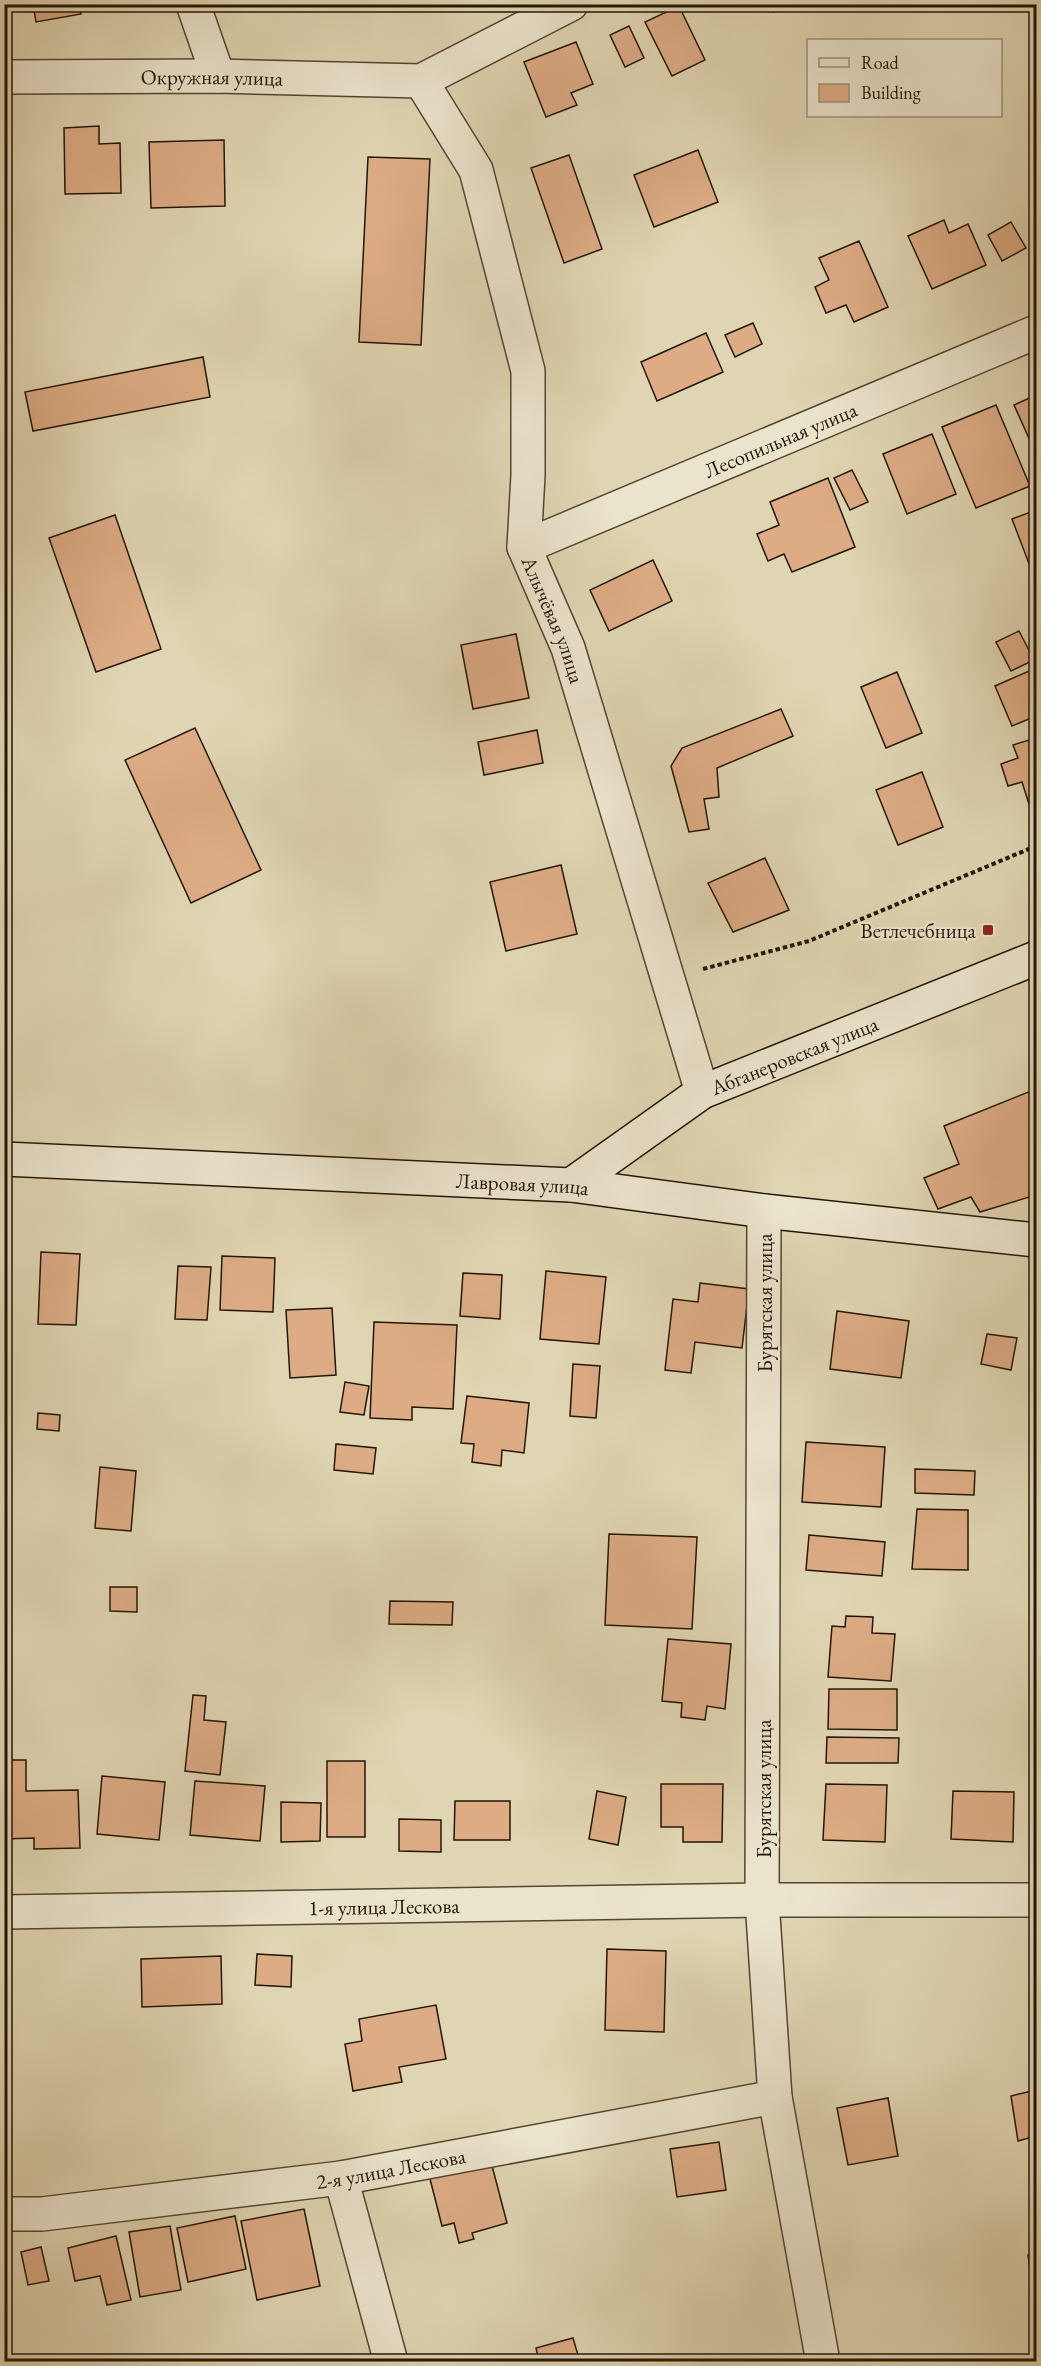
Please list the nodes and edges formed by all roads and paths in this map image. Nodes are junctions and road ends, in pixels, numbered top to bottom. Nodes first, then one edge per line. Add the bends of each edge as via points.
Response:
1 (193, 4) edge
2 (571, 4) edge
3 (4, 76) edge
4 (218, 76) junction
5 (421, 81) junction
6 (1036, 332) edge
7 (524, 547) junction
8 (1036, 846) edge
9 (1036, 958) edge
10 (669, 978) junction
11 (702, 1092) junction
12 (4, 1159) edge
13 (571, 1185) junction
14 (764, 1211) junction
15 (1036, 1240) edge
16 (762, 1900) junction
17 (1036, 1900) edge
18 (4, 1912) edge
19 (775, 2097) junction
20 (341, 2178) junction
21 (4, 2214) edge
22 (391, 2361) edge
23 (823, 2361) edge

1 - 4 street
2 - 5 street
3 - 4 street, Окружная улица
4 - 5 street, Окружная улица
5 - 7 street, Алычёвая улица via 476,170 528,371
6 - 7 street, Лесопильная улица
7 - 10 street, Алычёвая улица via 568,648
8 - 10 path via 809,941
9 - 11 street, Абганеровская улица
10 - 11 street, Алычёвая улица
11 - 13 street, Абганеровская улица
12 - 13 street, Лавровая улица
13 - 14 street, Лавровая улица
14 - 15 street, Лавровая улица
14 - 16 street, Бурятская улица
16 - 17 street, 1-я улица Лескова
16 - 18 street, 1-я улица Лескова
16 - 19 street, Бурятская улица
19 - 20 street, 2-я улица Лескова
19 - 23 street, Бурятская улица
20 - 21 street, 2-я улица Лескова via 42,2214
20 - 22 street

